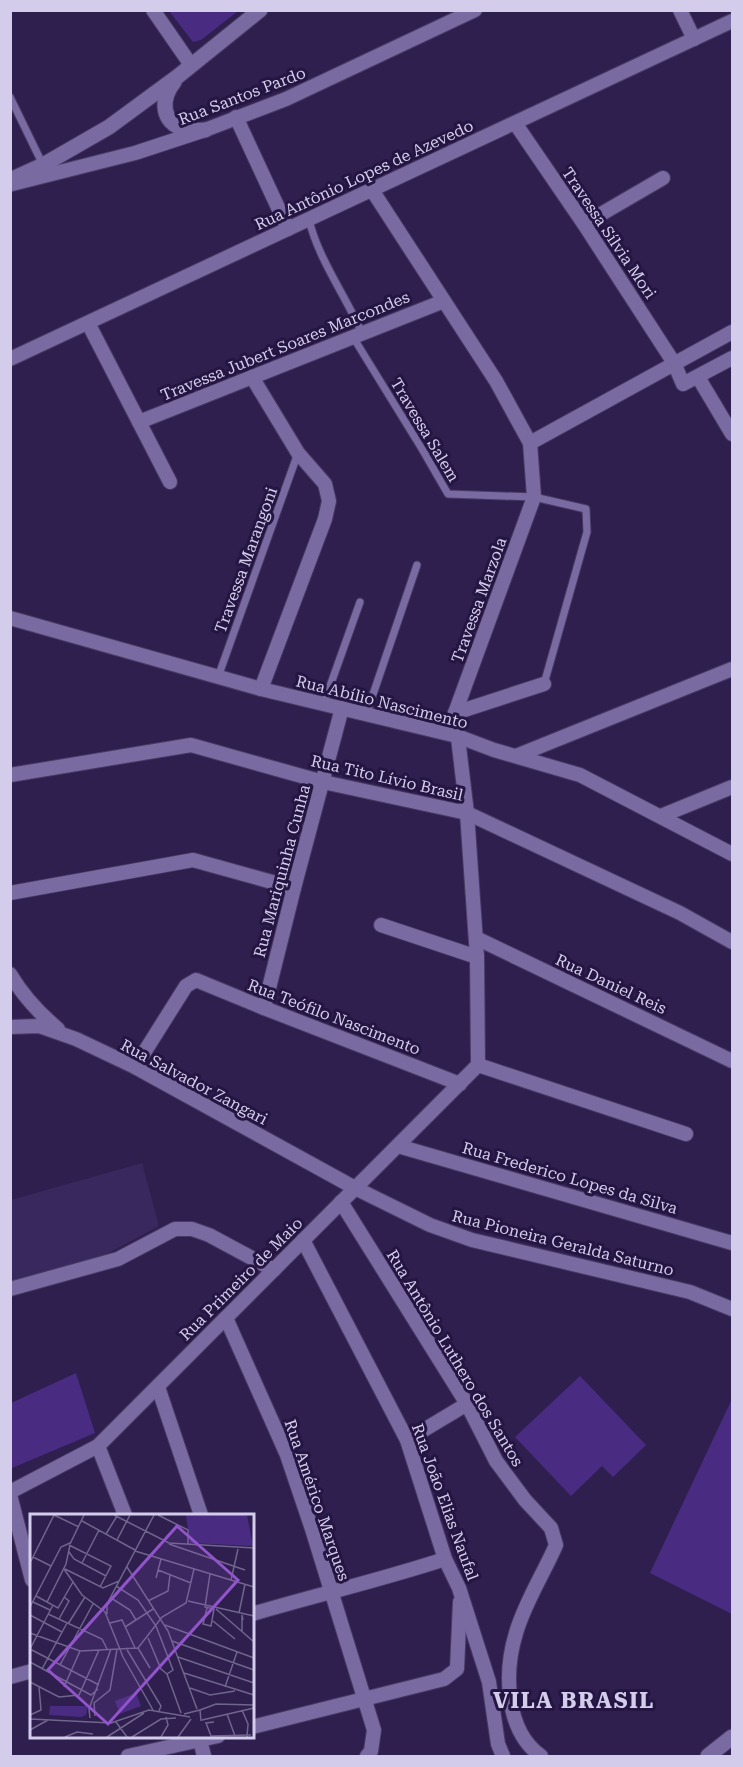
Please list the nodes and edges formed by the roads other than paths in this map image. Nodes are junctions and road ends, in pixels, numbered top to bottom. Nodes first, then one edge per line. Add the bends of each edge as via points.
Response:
1 (153, 10) edge
2 (260, 10) edge
3 (475, 10) edge
4 (680, 10) edge
5 (732, 21) edge
6 (694, 39) junction
7 (191, 65) junction
8 (177, 77) junction
9 (10, 97) edge
10 (236, 117) junction
11 (515, 123) junction
12 (205, 130) junction
13 (43, 165) junction
14 (663, 178) dead end
15 (10, 180) edge
16 (10, 184) edge
17 (372, 190) junction
18 (309, 220) junction
19 (584, 224) junction
20 (288, 229) junction
21 (444, 301) junction
22 (88, 323) junction
23 (732, 332) edge
24 (357, 335) junction
25 (732, 358) edge
26 (10, 359) edge
27 (674, 363) junction
28 (252, 377) junction
29 (698, 377) junction
30 (139, 422) junction
31 (732, 434) edge
32 (530, 443) junction
33 (298, 453) junction
34 (170, 482) dead end
35 (534, 497) junction
36 (417, 565) dead end
37 (360, 602) dead end
38 (10, 618) edge
39 (732, 669) edge
40 (218, 677) junction
41 (544, 684) joint
42 (261, 689) junction
43 (324, 704) junction
44 (342, 708) junction
45 (455, 713) junction
46 (366, 715) junction
47 (457, 736) junction
48 (516, 756) junction
49 (10, 775) edge
50 (322, 782) junction
51 (732, 787) edge
52 (467, 813) junction
53 (661, 816) junction
54 (732, 854) edge
55 (294, 888) junction
56 (10, 893) edge
57 (381, 925) dead end
58 (476, 938) junction
59 (732, 942) edge
60 (477, 957) junction
61 (10, 974) edge
62 (264, 1008) junction
63 (10, 1027) edge
64 (62, 1033) junction
65 (732, 1061) edge
66 (478, 1065) junction
67 (135, 1067) junction
68 (460, 1084) junction
69 (686, 1134) dead end
70 (398, 1146) junction
71 (355, 1188) junction
72 (341, 1203) junction
73 (303, 1240) junction
74 (732, 1243) edge
75 (274, 1270) junction
76 (10, 1289) edge
77 (732, 1309) edge
78 (226, 1318) junction
79 (158, 1387) junction
80 (467, 1404) junction
81 (407, 1440) junction
82 (98, 1446) junction
83 (10, 1494) edge
84 (125, 1514) edge
85 (201, 1514) edge
86 (445, 1559) junction
87 (30, 1572) edge
88 (459, 1588) junction
89 (332, 1591) junction
90 (254, 1613) edge
91 (30, 1672) edge
92 (10, 1677) edge
93 (363, 1699) junction
94 (513, 1714) junction
95 (494, 1721) junction
96 (254, 1726) edge
97 (732, 1737) edge
98 (199, 1738) edge
99 (128, 1756) edge
100 (204, 1756) edge
101 (367, 1756) edge
102 (503, 1756) edge
103 (541, 1756) edge
104 (708, 1756) edge

1 - 7 street
2 - 7 street
3 - 10 street, Rua Santos Pardo via 286,99
4 - 6 street
5 - 6 street, Rua Antônio Lopes de Azevedo
6 - 11 street, Rua Antônio Lopes de Azevedo
7 - 8 street
8 - 12 street via 166,92 165,110 182,129
8 - 13 street via 108,128
9 - 13 lane
10 - 12 street, Rua Santos Pardo
10 - 20 street
11 - 17 street, Rua Antônio Lopes de Azevedo
11 - 19 street, Travessa Sílvia Mori
12 - 16 street, Rua Santos Pardo via 135,153
13 - 15 street
14 - 19 street
17 - 18 street, Rua Antônio Lopes de Azevedo
17 - 21 street, Travessa Marzola
18 - 20 street, Rua Antônio Lopes de Azevedo
18 - 24 lane
19 - 27 street, Travessa Sílvia Mori
20 - 22 street, Rua Antônio Lopes de Azevedo
21 - 24 street, Travessa Jubert Soares Marcondes
21 - 32 street, Travessa Marzola via 496,381
22 - 26 street, Rua Antônio Lopes de Azevedo
22 - 30 street
23 - 27 street
24 - 28 street, Travessa Jubert Soares Marcondes
24 - 35 lane, Travessa Salem via 448,494
25 - 29 street
27 - 29 street, Travessa Sílvia Mori via 683,384
27 - 32 street
28 - 30 street, Travessa Jubert Soares Marcondes
28 - 33 street
29 - 31 street
30 - 34 street
32 - 35 street, Travessa Marzola
33 - 40 lane, Travessa Marangoni
33 - 42 street via 325,483 330,501
35 - 41 lane via 586,508 587,532
35 - 45 street, Travessa Marzola
36 - 46 lane
37 - 43 lane
38 - 40 street, Rua Abílio Nascimento
39 - 48 street
40 - 42 street, Rua Abílio Nascimento
41 - 45 street
42 - 43 street, Rua Abílio Nascimento
43 - 44 street, Rua Abílio Nascimento
44 - 46 street, Rua Abílio Nascimento
44 - 50 street, Rua Mariquinha Cunha
45 - 47 street, Travessa Marzola
46 - 47 street, Rua Abílio Nascimento
47 - 48 street, Rua Abílio Nascimento
47 - 52 street, Travessa Marzola
48 - 53 street, Rua Abílio Nascimento via 580,775
49 - 50 street, Rua Tito Lívio Brasil via 191,745
50 - 52 street, Rua Tito Lívio Brasil
50 - 55 street, Rua Mariquinha Cunha
51 - 53 street
52 - 58 street, Travessa Marzola
52 - 59 street, Rua Tito Lívio Brasil
53 - 54 street, Rua Abílio Nascimento
55 - 56 street via 192,860
55 - 62 street, Rua Mariquinha Cunha
57 - 60 street
58 - 60 street, Travessa Marzola
58 - 65 street, Rua Daniel Reis
60 - 66 street, Travessa Marzola
61 - 64 street via 42,1016
62 - 67 street, Rua Teófilo Nascimento via 196,980 190,982
62 - 68 street, Rua Teófilo Nascimento
63 - 64 street, Rua Salvador Zangari via 39,1026
64 - 67 street, Rua Salvador Zangari
66 - 68 street, Rua Primeiro de Maio
66 - 69 street
67 - 71 street, Rua Salvador Zangari
68 - 70 street, Rua Primeiro de Maio
70 - 71 street, Rua Primeiro de Maio
70 - 74 street, Rua Frederico Lopes da Silva
71 - 72 street, Rua Primeiro de Maio
71 - 77 street, Rua Pioneira Geralda Saturno via 430,1225 472,1240 690,1292
72 - 73 street, Rua Primeiro de Maio
72 - 80 street, Rua Antônio Luthero dos Santos
73 - 75 street, Rua Primeiro de Maio
73 - 81 street, Rua João Elias Naufal
75 - 76 street via 209,1235 175,1229 118,1259
75 - 78 street, Rua Primeiro de Maio
78 - 79 street, Rua Primeiro de Maio
78 - 89 street, Rua Américo Marques via 287,1455
79 - 82 street, Rua Primeiro de Maio
79 - 85 street
80 - 81 street
80 - 94 street, Rua Antônio Luthero dos Santos via 496,1461 551,1528 556,1545 515,1634 510,1668
81 - 86 street, Rua João Elias Naufal
82 - 83 street, Rua Primeiro de Maio
82 - 84 street
83 - 87 street
86 - 88 street, Rua João Elias Naufal
86 - 89 street
88 - 93 street via 457,1669 444,1678
88 - 95 street, Rua João Elias Naufal via 489,1682
89 - 90 street
89 - 93 street, Rua Américo Marques
91 - 92 street
93 - 96 street
93 - 101 street, Rua Américo Marques via 374,1730
94 - 95 street
94 - 103 street, Rua Antônio Luthero dos Santos via 523,1736
95 - 102 street, Rua João Elias Naufal
97 - 104 street
98 - 99 street
98 - 100 street

